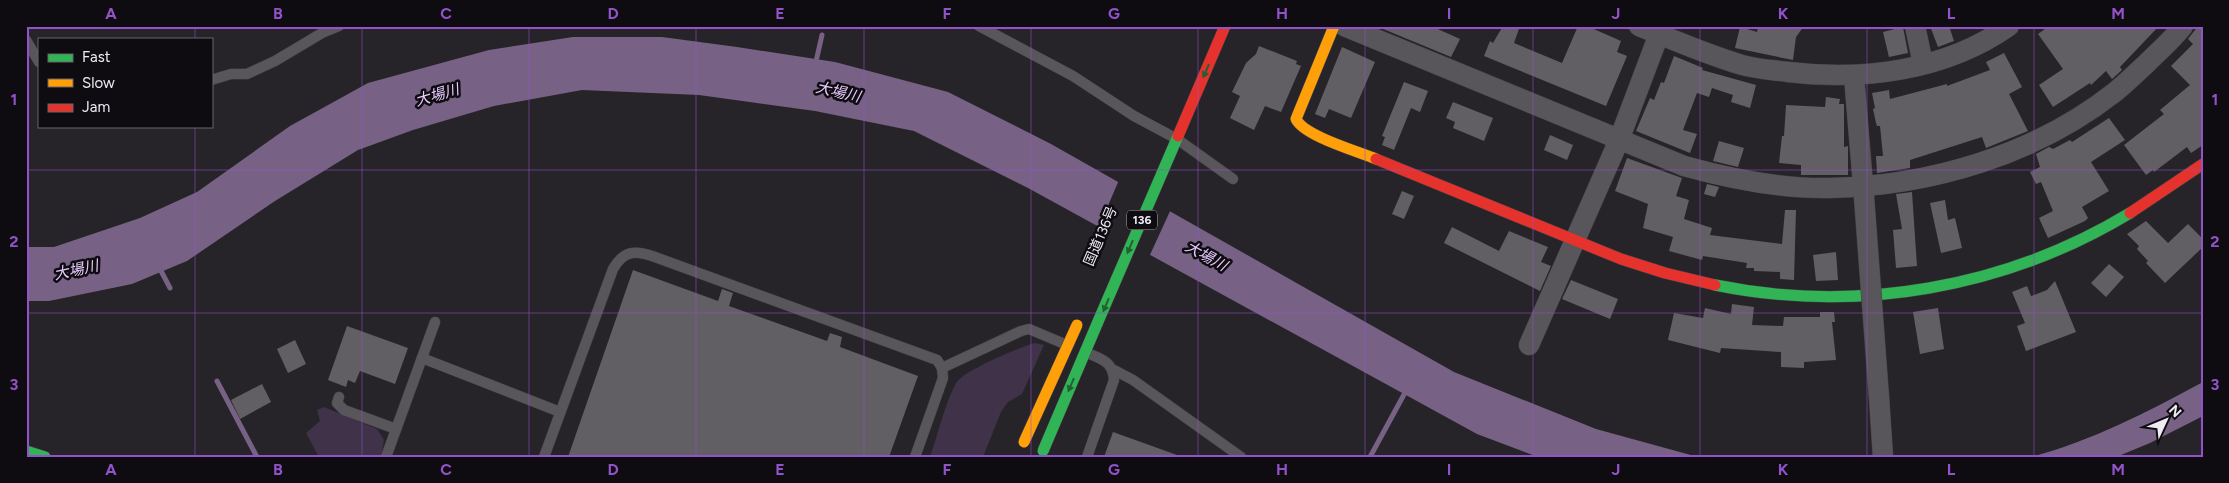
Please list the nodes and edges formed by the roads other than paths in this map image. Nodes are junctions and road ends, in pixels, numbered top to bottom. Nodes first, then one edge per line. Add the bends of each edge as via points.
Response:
1 (339, 26) edge
2 (979, 26) edge
3 (1225, 26) edge
4 (1334, 26) edge
5 (1344, 26) edge
6 (1639, 26) edge
7 (1915, 26) edge
8 (2010, 26) edge
9 (2183, 26) edge
10 (1661, 30) edge
11 (26, 40) edge
12 (38, 60) edge
13 (1923, 64) junction
14 (1854, 76) junction
15 (212, 80) edge
16 (1177, 139) junction
17 (1619, 140) junction
18 (2203, 164) edge
19 (1233, 179) dead end
20 (1864, 191) junction
21 (1575, 241) junction
22 (1080, 318) dead end
23 (435, 322) dead end
24 (1529, 345) dead end
25 (422, 358) junction
26 (942, 368) junction
27 (1114, 370) junction
28 (339, 397) dead end
29 (560, 412) junction
30 (396, 429) junction
31 (1022, 446) dead end
32 (26, 451) edge
33 (1042, 454) edge
34 (45, 457) edge
35 (386, 457) edge
36 (544, 457) edge
37 (915, 457) edge
38 (1086, 457) edge
39 (1241, 457) edge
40 (1883, 457) edge

1 - 15 lane via 275,62 246,74
2 - 16 lane via 1051,63 1134,116
3 -> 16 main road, 136
4 - 21 main road via 1300,105 1296,118 1299,125
5 - 17 street
6 - 10 street
7 - 13 street
8 - 13 street via 1963,52
9 - 20 street via 2115,92 2060,128 1992,160
10 - 14 street via 1744,66
10 - 17 street
11 - 12 lane
13 - 14 street
14 - 20 street
16 - 19 lane
16 -> 33 main road, 136, bridge
17 - 20 street via 1684,166 1717,175 1786,186
17 - 21 street
18 - 21 main road via 2129,214 2083,239 2019,267 1964,282 1902,293 1835,299 1732,289 1685,279
20 - 40 street, bridge
21 - 24 street
22 - 31 main road, bridge
23 - 25 lane
25 - 29 lane
25 - 30 lane
26 - 27 lane via 1029,329 1109,362
26 - 29 lane via 932,357 633,251 625,253 612,270
26 - 37 lane via 943,378
27 - 38 lane via 1114,380
27 - 39 lane
28 - 30 lane via 337,403 344,410
29 - 36 lane
30 - 35 lane
32 - 34 main road

